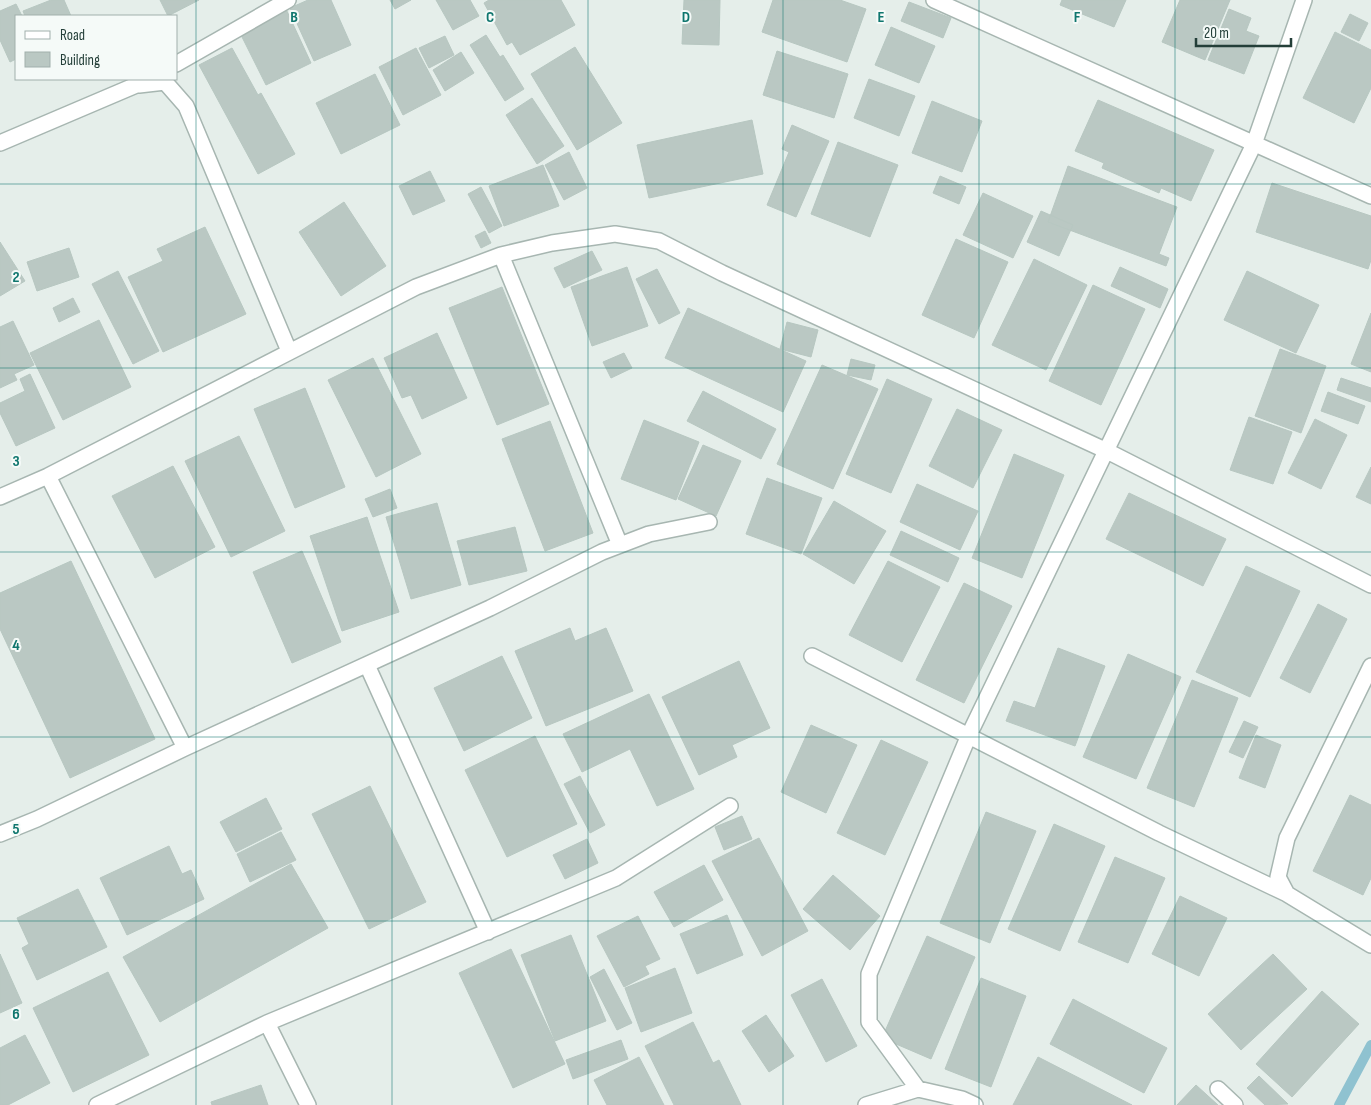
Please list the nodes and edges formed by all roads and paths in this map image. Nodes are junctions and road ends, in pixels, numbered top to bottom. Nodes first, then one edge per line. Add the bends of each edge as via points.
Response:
1 (288, 0) edge
2 (934, 0) edge
3 (1304, 0) edge
4 (178, 63) edge
5 (145, 82) edge
6 (0, 143) edge
7 (1254, 144) junction
8 (1371, 196) edge
9 (501, 255) junction
10 (289, 352) junction
11 (1107, 451) junction
12 (48, 476) junction
13 (0, 497) edge
14 (709, 522) dead end
15 (620, 546) junction
16 (1371, 585) edge
17 (812, 656) dead end
18 (367, 665) junction
19 (1371, 666) edge
20 (969, 735) junction
21 (185, 748) junction
22 (730, 806) dead end
23 (0, 834) edge
24 (1287, 894) junction
25 (488, 932) junction
26 (1371, 945) edge
27 (267, 1023) junction
28 (918, 1089) junction
29 (1218, 1089) dead end
30 (97, 1105) edge
31 (308, 1105) edge
32 (866, 1105) edge
33 (975, 1105) edge
34 (1236, 1105) edge

1 - 4 street
2 - 7 street
3 - 7 street
5 - 6 street
5 - 10 street via 165,82 186,106
7 - 8 street
7 - 11 street
9 - 10 street via 416,287
9 - 11 street via 552,243 615,234 659,241
9 - 15 street
10 - 12 street
11 - 16 street
11 - 20 street
12 - 13 street
12 - 21 street
14 - 15 street via 649,534
15 - 18 street
17 - 20 street
18 - 21 street
18 - 25 street
19 - 24 street via 1287,838 1278,877
20 - 24 street
20 - 28 street via 869,974 869,1022
21 - 23 street
22 - 25 street via 616,878
24 - 26 street
25 - 27 street
27 - 30 street
27 - 31 street
28 - 32 street
28 - 33 street
29 - 34 street

